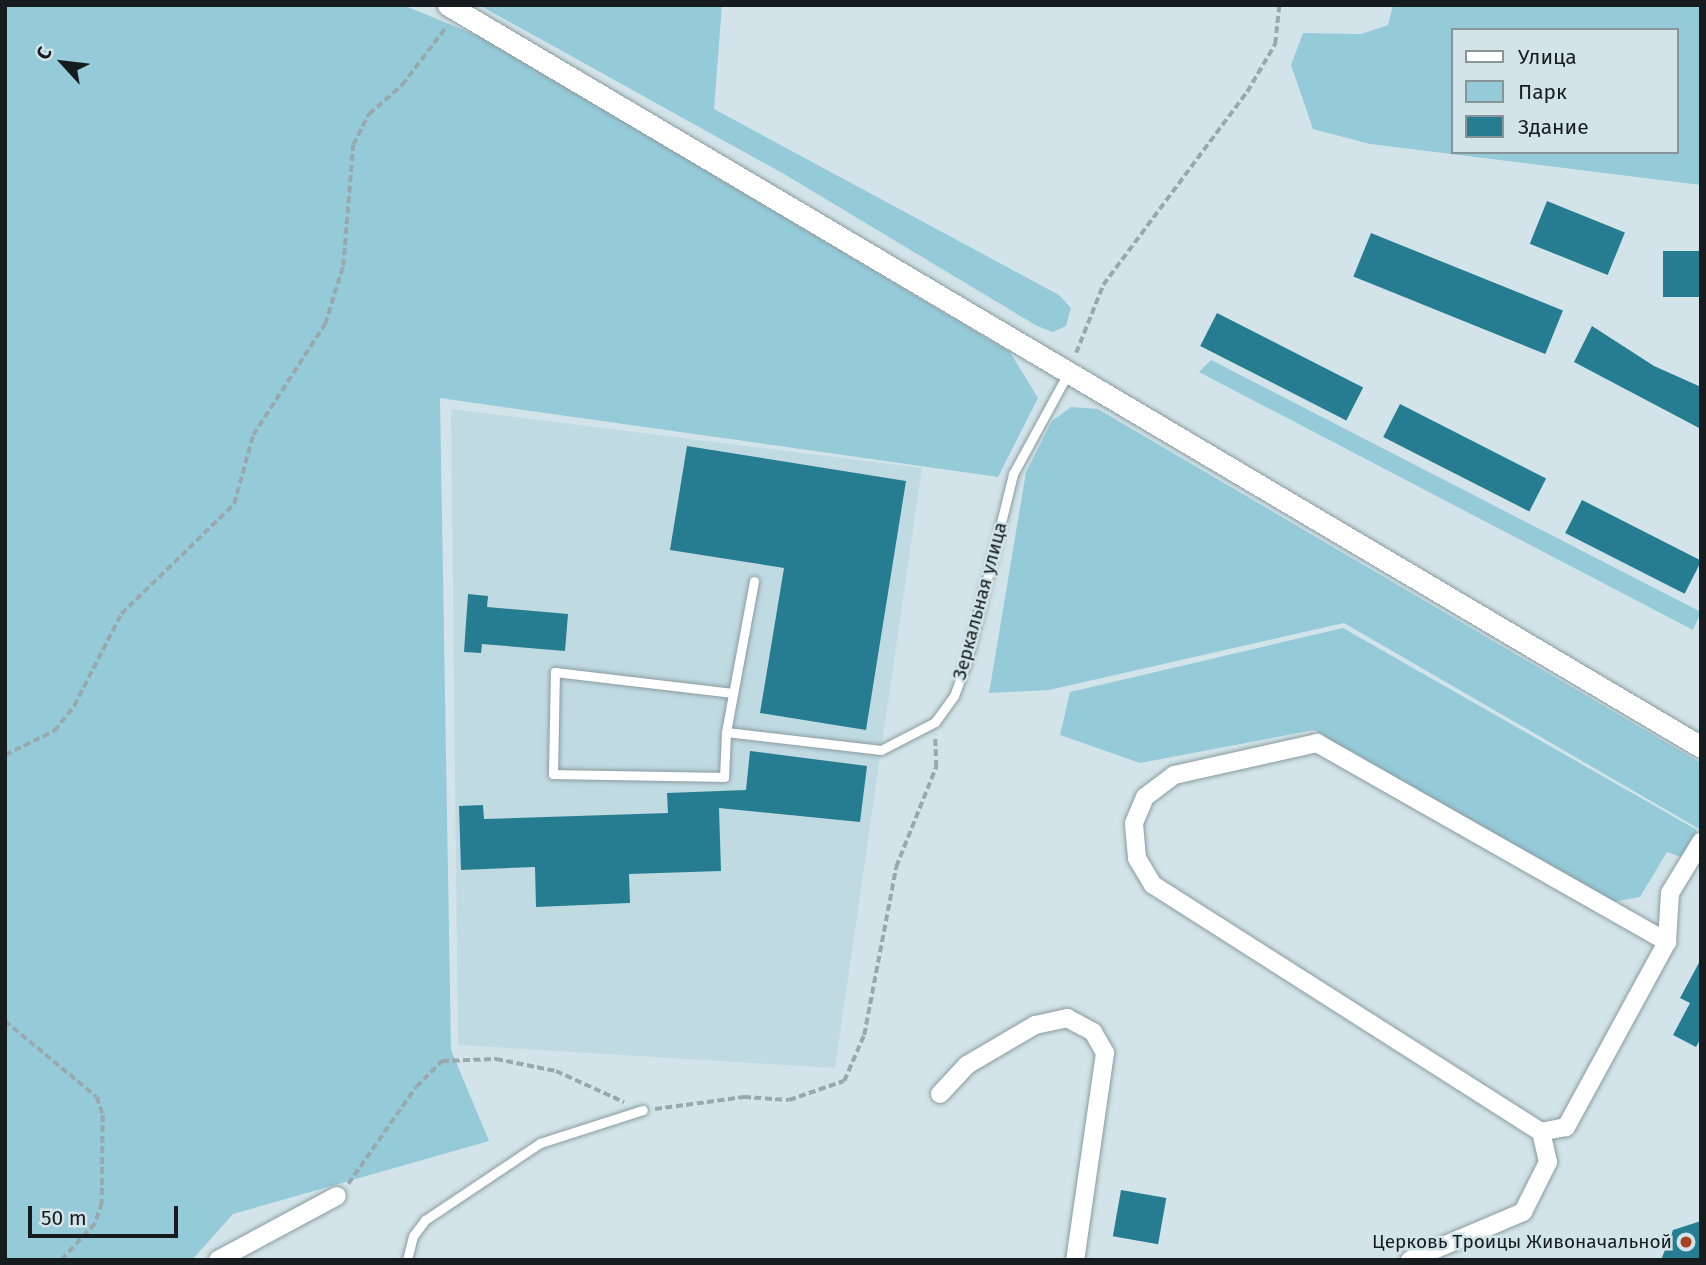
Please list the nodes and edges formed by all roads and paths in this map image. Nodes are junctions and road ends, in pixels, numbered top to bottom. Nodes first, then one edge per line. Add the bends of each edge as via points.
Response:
1 (1279, 5) edge
2 (449, 13) edge
3 (1069, 371) junction
4 (754, 581) dead end
5 (733, 693) junction
6 (935, 722) junction
7 (726, 732) junction
8 (1700, 745) edge
9 (5, 755) edge
10 (1701, 842) edge
11 (1667, 942) junction
12 (5, 1021) edge
13 (940, 1094) dead end
14 (643, 1110) junction
15 (1541, 1132) junction
16 (337, 1196) joint
17 (62, 1260) edge
18 (218, 1260) edge
19 (407, 1260) edge
20 (1075, 1260) edge
21 (1410, 1260) edge

1 - 3 path via 1268,56 1103,285
2 - 3 street
2 - 9 path via 402,85 369,114 352,145 343,266 325,324 253,435 234,504 121,614 74,706 54,731
3 - 6 lane, Зеркальная улица via 1013,474 967,660 954,696
3 - 8 street
4 - 5 lane
5 - 7 lane
5 - 7 lane via 555,672 552,774 724,777
6 - 7 lane, Зеркальная улица via 881,750
6 - 14 path via 936,767 896,867 864,1035 844,1081 789,1100 744,1097
10 - 11 street via 1670,893
11 - 15 street via 1566,1127
11 - 15 street via 1317,743 1174,775 1145,797 1134,822 1137,858 1153,886
12 - 17 path via 97,1097 103,1115 102,1203 95,1224
13 - 20 street via 967,1065 1035,1025 1068,1018 1093,1032 1105,1053
14 - 16 path via 556,1071 496,1059 442,1061 416,1087
14 - 19 lane via 529,1150 425,1220 413,1236
15 - 21 street via 1548,1163 1523,1212
16 - 18 street

